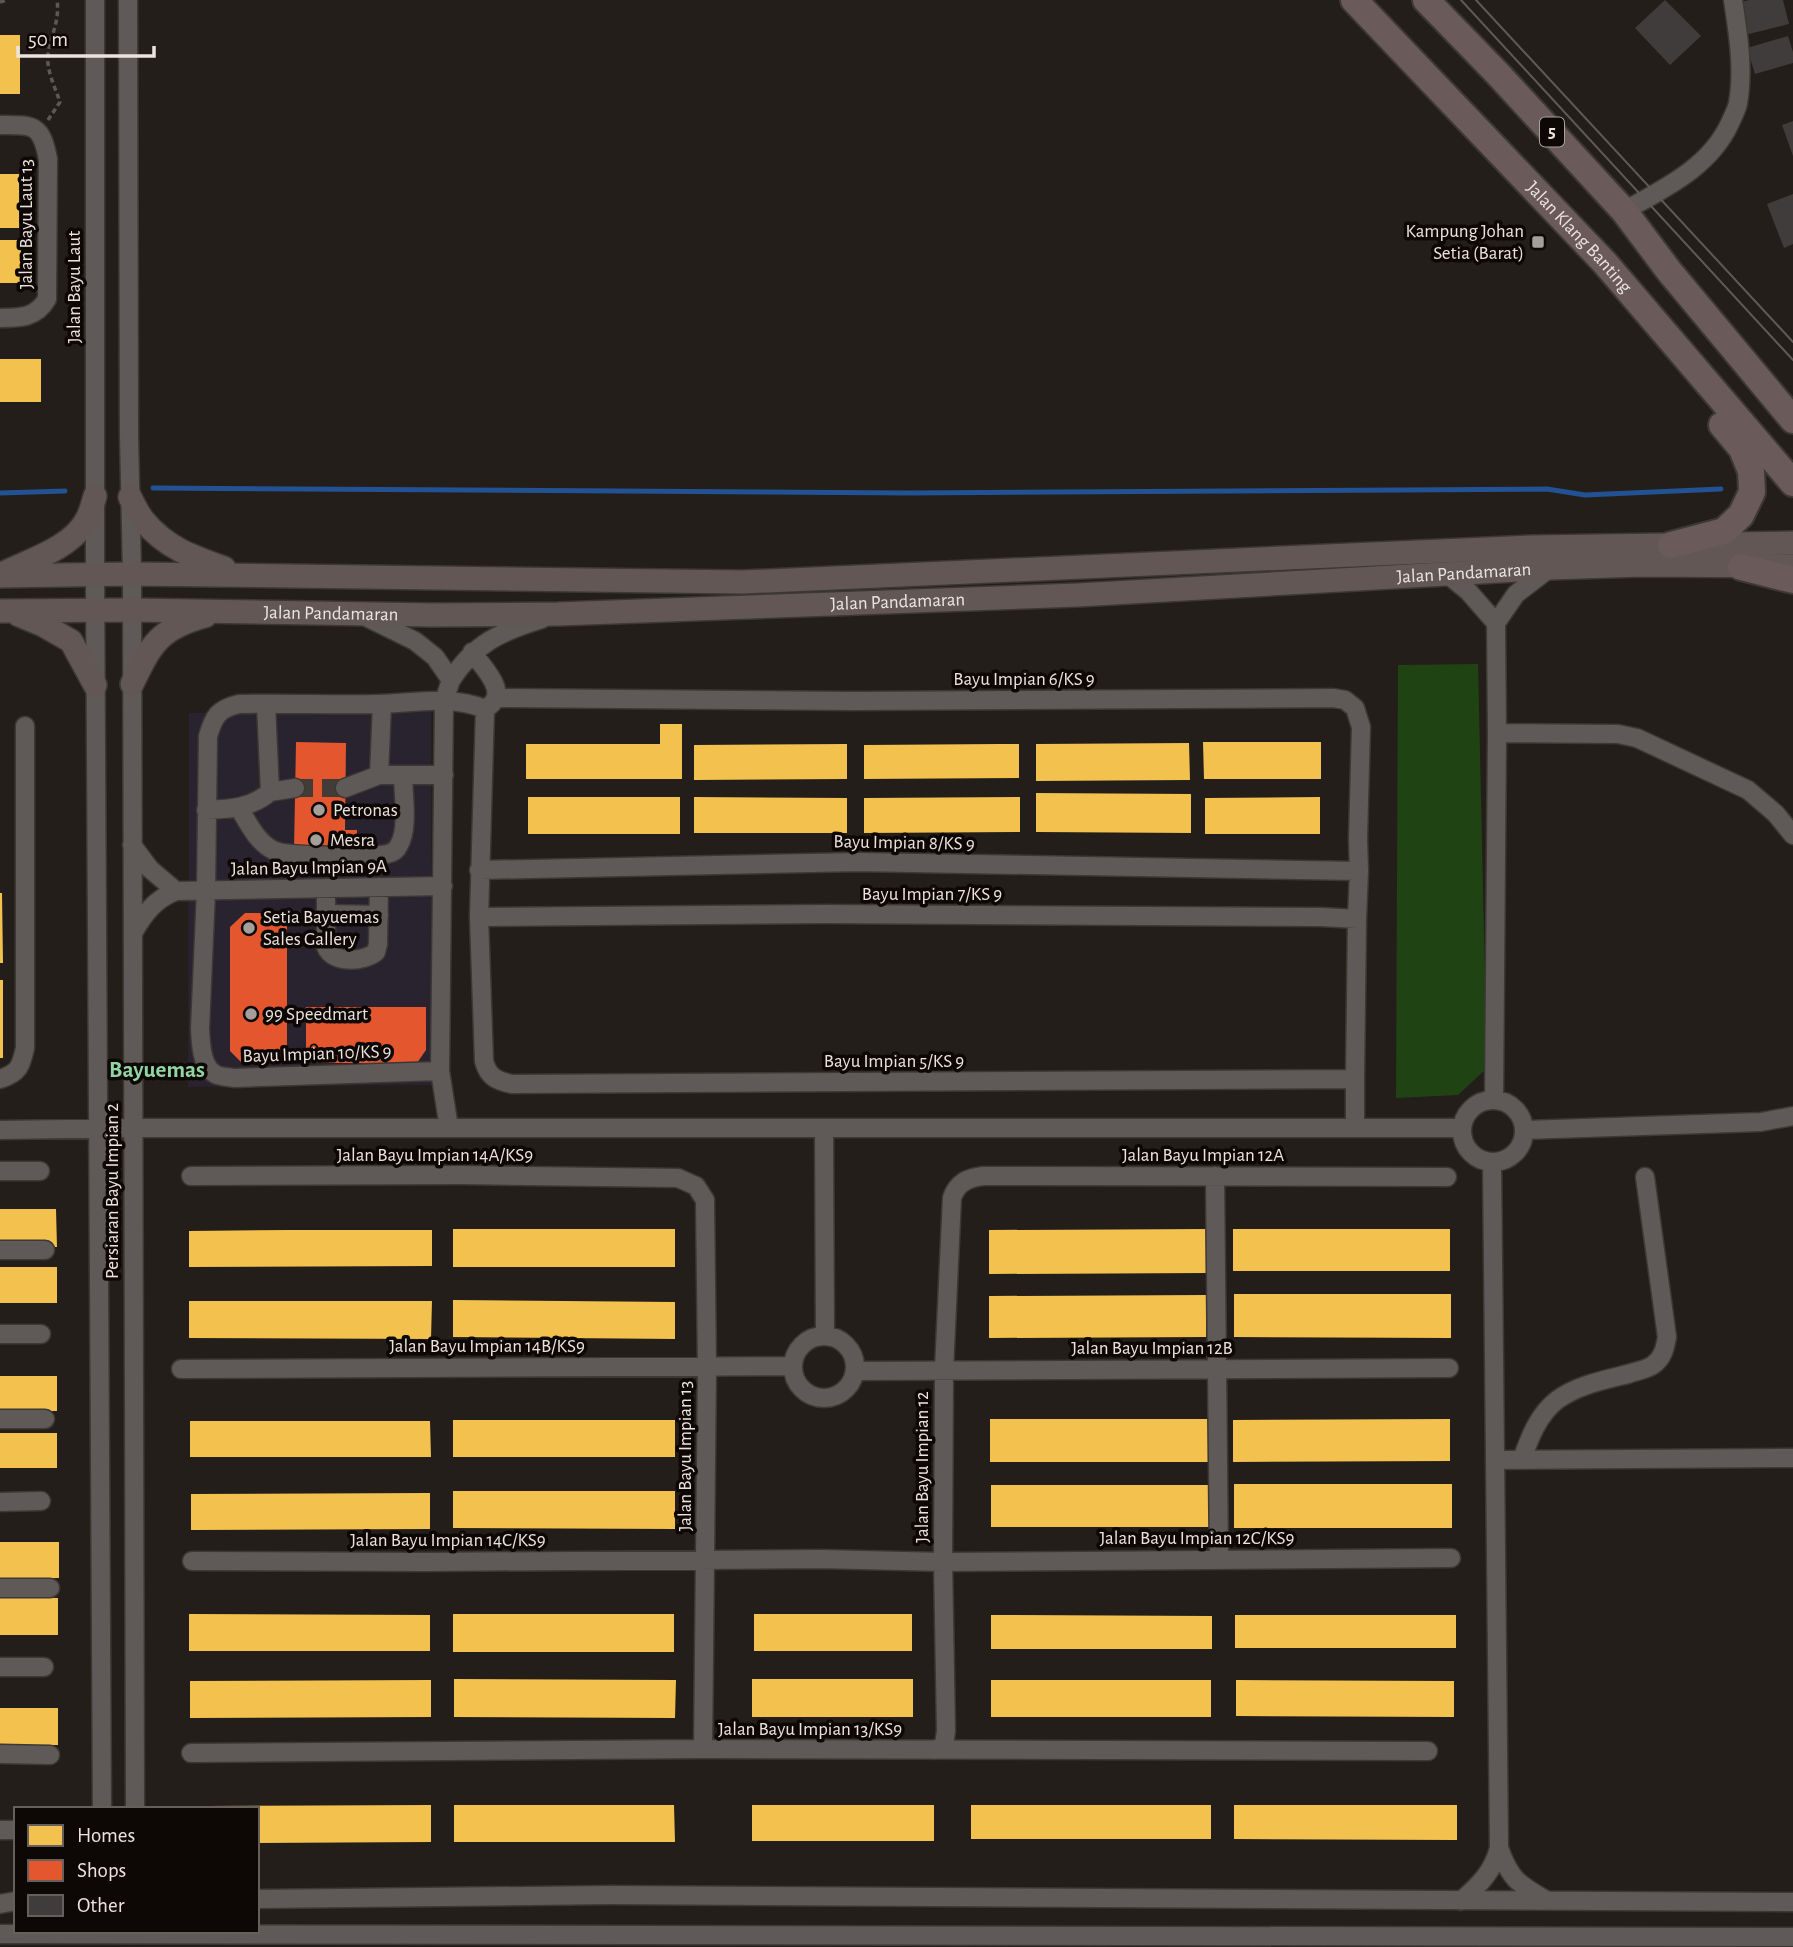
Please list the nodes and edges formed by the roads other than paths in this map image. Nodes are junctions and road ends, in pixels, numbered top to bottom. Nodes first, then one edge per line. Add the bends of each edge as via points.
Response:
1 (95, 0) edge
2 (128, 0) edge
3 (1354, 0) edge
4 (1426, 0) edge
5 (1733, 0) edge
6 (0, 125) edge
7 (1624, 211) junction
8 (1605, 263) junction
9 (1669, 271) junction
10 (0, 318) edge
11 (1793, 394) edge
12 (1793, 420) edge
13 (1793, 483) edge
14 (95, 496) junction
15 (130, 497) junction
16 (1793, 543) edge
17 (1671, 545) junction
18 (1793, 566) edge
19 (1741, 567) junction
20 (1550, 568) junction
21 (1446, 573) junction
22 (95, 574) junction
23 (132, 574) junction
24 (0, 575) edge
25 (247, 576) junction
26 (1793, 580) edge
27 (95, 610) junction
28 (132, 610) junction
29 (2, 611) edge
30 (228, 611) junction
31 (357, 612) junction
32 (558, 614) junction
33 (1496, 622) junction
34 (472, 652) junction
35 (451, 680) junction
36 (132, 684) junction
37 (95, 685) junction
38 (444, 701) junction
39 (491, 703) junction
40 (266, 704) junction
41 (382, 704) junction
42 (25, 726) dead end
43 (1497, 733) junction
44 (379, 775) junction
45 (403, 775) junction
46 (444, 775) junction
47 (295, 788) tunnel mouth
48 (345, 788) tunnel mouth
49 (270, 792) junction
50 (239, 808) junction
51 (206, 810) junction
52 (1793, 835) edge
53 (132, 845) junction
54 (479, 870) junction
55 (1359, 871) junction
56 (443, 886) junction
57 (379, 887) junction
58 (326, 888) junction
59 (176, 891) junction
60 (206, 891) junction
61 (326, 915) junction
62 (379, 915) junction
63 (479, 917) junction
64 (1357, 919) junction
65 (133, 933) junction
66 (440, 1072) junction
67 (0, 1079) edge
68 (1355, 1079) junction
69 (1494, 1100) junction
70 (1793, 1116) edge
71 (98, 1128) junction
72 (133, 1128) junction
73 (449, 1128) junction
74 (824, 1128) junction
75 (1355, 1128) junction
76 (1462, 1128) junction
77 (0, 1130) edge
78 (1525, 1130) junction
79 (1492, 1161) junction
80 (0, 1171) edge
81 (40, 1171) dead end
82 (191, 1176) dead end
83 (1215, 1176) junction
84 (1447, 1177) dead end
85 (1645, 1177) dead end
86 (678, 1178) joint
87 (961, 1183) joint
88 (0, 1250) edge
89 (46, 1250) dead end
90 (0, 1334) edge
91 (41, 1334) dead end
92 (825, 1336) junction
93 (793, 1366) junction
94 (707, 1367) junction
95 (181, 1368) dead end
96 (1450, 1368) dead end
97 (1217, 1369) junction
98 (944, 1370) junction
99 (856, 1371) junction
100 (0, 1419) edge
101 (46, 1419) dead end
102 (1793, 1458) edge
103 (1522, 1459) junction
104 (1494, 1460) junction
105 (41, 1501) dead end
106 (0, 1502) edge
107 (1219, 1558) junction
108 (1451, 1558) dead end
109 (705, 1560) junction
110 (192, 1561) dead end
111 (943, 1562) junction
112 (0, 1588) edge
113 (50, 1588) dead end
114 (0, 1667) edge
115 (44, 1667) dead end
116 (703, 1749) junction
117 (935, 1750) junction
118 (1428, 1751) dead end
119 (191, 1753) dead end
120 (0, 1755) edge
121 (50, 1755) dead end
122 (102, 1807) edge
123 (135, 1807) edge
124 (1499, 1848) junction
125 (259, 1899) edge
126 (1461, 1901) junction
127 (1550, 1902) junction
128 (1793, 1902) edge
129 (227, 1934) junction
130 (0, 1935) edge
131 (1793, 1937) edge
132 (124, 1941) edge
133 (153, 1941) edge
134 (54, 1947) edge
135 (196, 1947) edge

1 - 14 street, Jalan Bayu Laut
2 - 15 street
3 - 8 highway, Jalan Klang Banting
4 - 7 highway, 5
5 - 7 street via 1740,85 1738,106 1725,133 1705,160 1674,184
6 - 10 street, Jalan Bayu Laut 13 via 28,125 38,132 48,159 47,299 29,317
7 - 9 highway, 5
8 - 13 highway, Jalan Klang Banting
8 - 17 highway via 1653,344 1742,449 1751,471 1752,492 1741,515 1724,531
9 - 11 highway via 1710,304
9 - 12 highway, 5
14 - 22 street, Jalan Bayu Laut
14 - 24 main road via 87,519 74,535
15 - 23 street
15 - 25 main road via 143,520 185,555
16 - 17 main road, Jalan Pandamaran
17 - 25 main road, Jalan Pandamaran via 1504,548 743,582
18 - 19 main road, Jalan Pandamaran
19 - 20 main road, Jalan Pandamaran
19 - 26 highway
20 - 21 main road, Jalan Pandamaran
20 - 33 street via 1516,594
21 - 32 main road, Jalan Pandamaran via 1078,595
21 - 33 street
22 - 23 main road, Jalan Pandamaran
22 - 24 main road, Jalan Pandamaran
22 - 27 street, Persiaran Bayu Impian 2
23 - 25 main road, Jalan Pandamaran
23 - 28 street, Persiaran Bayu Impian 2
27 - 28 main road, Jalan Pandamaran
27 - 29 main road, Jalan Pandamaran
27 - 37 street, Persiaran Bayu Impian 2
28 - 30 main road, Jalan Pandamaran
28 - 36 street, Persiaran Bayu Impian 2
29 - 37 main road via 43,625 71,641
30 - 31 main road, Jalan Pandamaran
30 - 36 main road via 185,622 159,637
31 - 32 main road, Jalan Pandamaran
31 - 35 street via 415,641 435,657
32 - 34 street via 503,633
33 - 43 street
34 - 35 street
34 - 39 street via 496,688
35 - 38 street
36 - 53 street, Persiaran Bayu Impian 2
37 - 71 street, Persiaran Bayu Impian 2
38 - 39 street
38 - 41 street
38 - 46 street
39 - 54 street
39 - 55 street, Bayu Impian 6/KS 9 via 1345,700 1355,708 1361,727
40 - 41 street
40 - 49 street
40 - 51 street via 239,705 216,715 208,736
41 - 44 street
42 - 67 street via 25,1048 21,1064 12,1075
43 - 52 street via 1637,738 1748,790
43 - 69 street
44 - 45 street
44 - 48 street
45 - 46 street
45 - 50 street via 403,836 390,854 274,851 261,841
46 - 56 street
47 - 49 street
49 - 50 street
50 - 51 street
51 - 60 street
53 - 59 street via 150,869
53 - 65 street, Persiaran Bayu Impian 2
54 - 55 street, Bayu Impian 8/KS 9 via 858,862
54 - 63 street
55 - 64 street
56 - 57 street, Jalan Bayu Impian 9A
56 - 66 street
57 - 58 street, Jalan Bayu Impian 9A
57 - 62 street
58 - 60 street, Jalan Bayu Impian 9A
58 - 61 street
59 - 60 street, Jalan Bayu Impian 9A
59 - 65 street via 154,903
60 - 66 street, Bayu Impian 10/KS 9 via 201,1049 206,1065 216,1075
61 - 62 street
61 - 62 street via 326,947 338,958 364,958 376,952
63 - 64 street, Bayu Impian 7/KS 9 via 838,914
63 - 68 street, Bayu Impian 5/KS 9 via 484,1061 490,1076 500,1082
64 - 68 street
65 - 72 street, Persiaran Bayu Impian 2
66 - 73 street
68 - 75 street
69 - 76 street via 1469,1111
69 - 78 street via 1512,1106
70 - 78 street via 1761,1122
71 - 72 street
71 - 77 street
71 - 122 street, Persiaran Bayu Impian 2
72 - 73 street
72 - 123 street, Persiaran Bayu Impian 2
73 - 74 street
74 - 75 street
74 - 92 street
75 - 76 street
76 - 79 street via 1467,1147 1482,1160
78 - 79 street via 1511,1156
79 - 104 street
80 - 81 street
82 - 86 street, Jalan Bayu Impian 14A/KS9
83 - 84 street, Jalan Bayu Impian 12A
83 - 87 street, Jalan Bayu Impian 12A via 983,1176
83 - 97 street
85 - 103 street via 1667,1337 1662,1355 1646,1369 1590,1384 1558,1400 1533,1429
86 - 94 street, Jalan Bayu Impian 13 via 696,1186 705,1200
87 - 98 street, Jalan Bayu Impian 12 via 952,1198
88 - 89 street
90 - 91 street
92 - 93 street via 800,1347
92 - 99 street via 848,1347
93 - 94 street, Jalan Bayu Impian 14B/KS9
93 - 99 street via 801,1388 822,1399 845,1391
94 - 95 street, Jalan Bayu Impian 14B/KS9
94 - 109 street, Jalan Bayu Impian 13
96 - 97 street, Jalan Bayu Impian 12B
97 - 98 street, Jalan Bayu Impian 12B
97 - 107 street
98 - 99 street, Jalan Bayu Impian 12B
98 - 111 street, Jalan Bayu Impian 12
100 - 101 street
102 - 103 street
103 - 104 street
104 - 124 street
105 - 106 street
107 - 108 street, Jalan Bayu Impian 12C/KS9
107 - 111 street, Jalan Bayu Impian 12C/KS9
109 - 110 street, Jalan Bayu Impian 14C/KS9
109 - 111 street, Jalan Bayu Impian 12C/KS9
109 - 116 street, Jalan Bayu Impian 13
111 - 117 street, Jalan Bayu Impian 12 via 946,1731 944,1745
112 - 113 street
114 - 115 street
116 - 117 street, Jalan Bayu Impian 13/KS9
116 - 119 street, Jalan Bayu Impian 13/KS9
117 - 118 street, Jalan Bayu Impian 13/KS9
120 - 121 street
124 - 126 street via 1486,1878
124 - 127 street via 1516,1881
125 - 126 street via 623,1895
126 - 127 street
127 - 128 street
129 - 131 street
129 - 133 street
129 - 135 street
130 - 132 street
130 - 134 street
132 - 133 street

